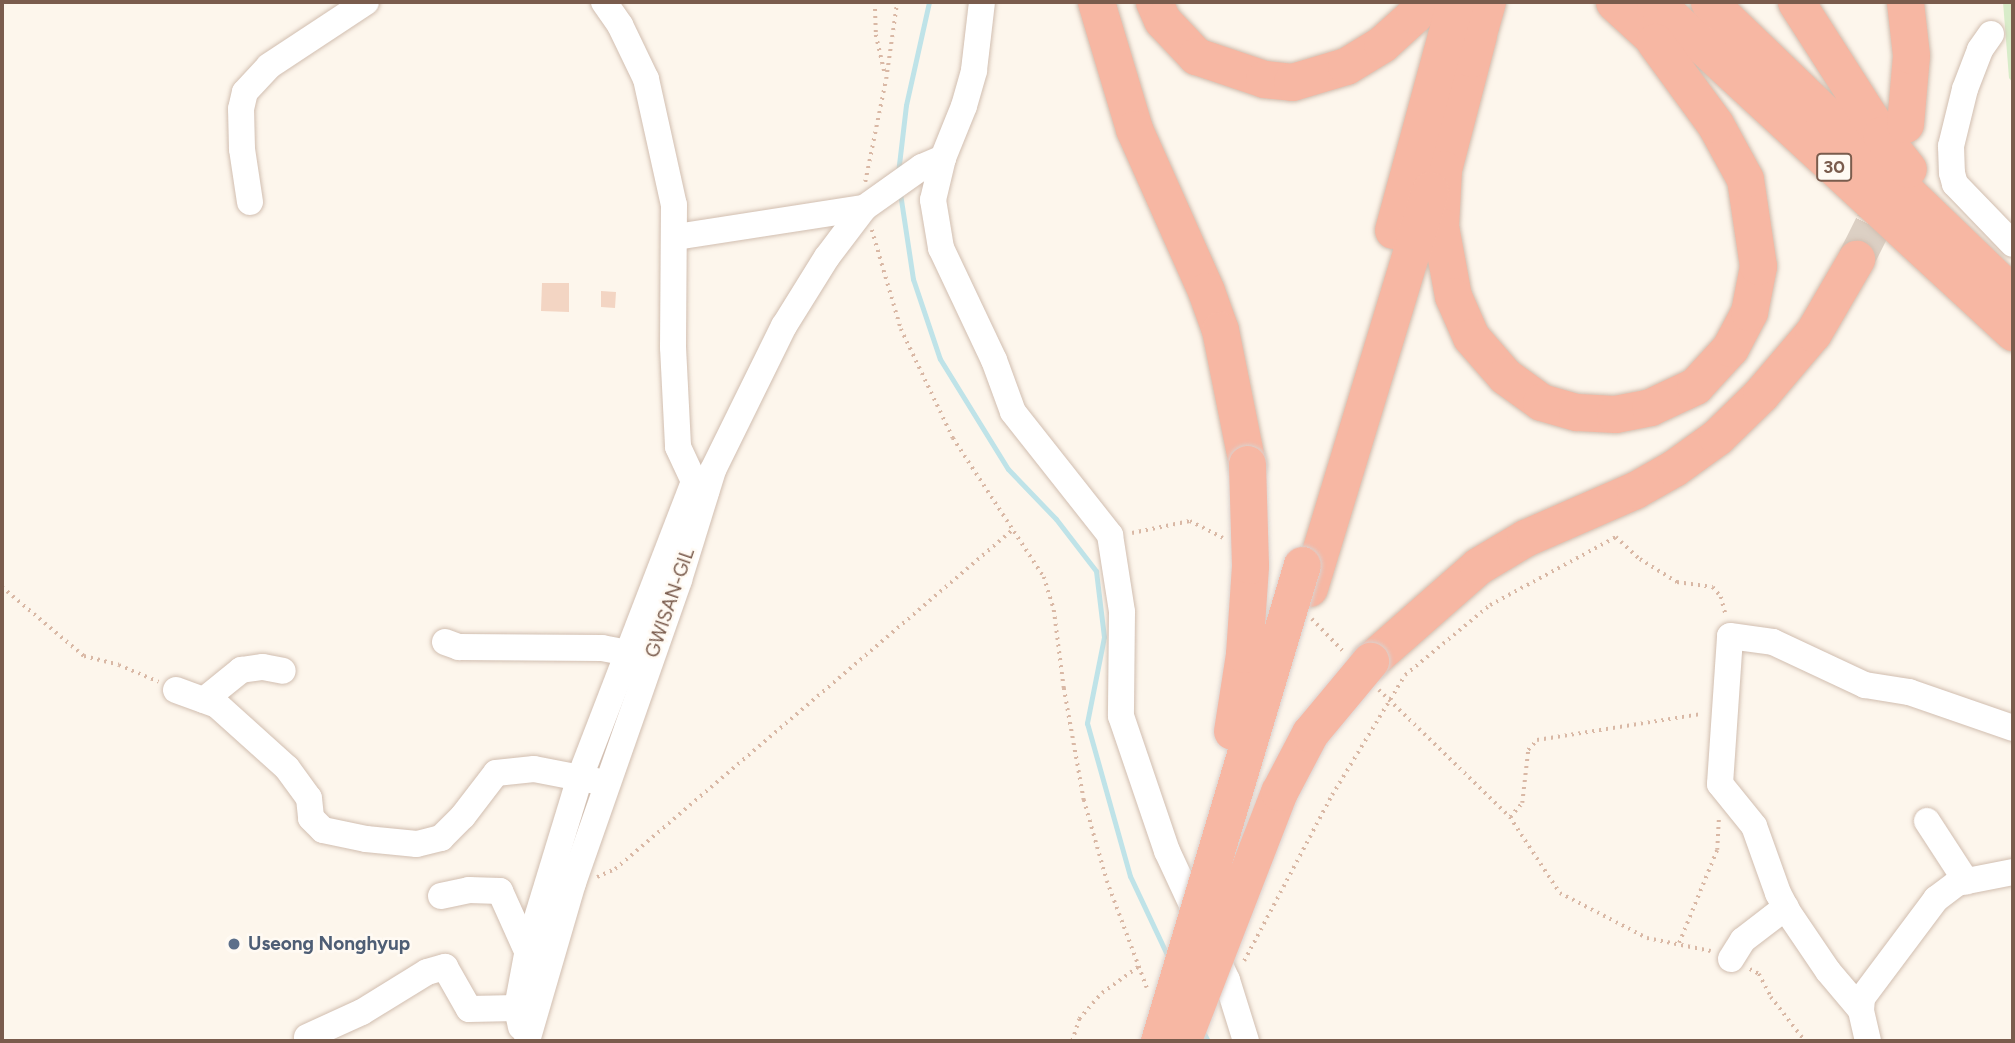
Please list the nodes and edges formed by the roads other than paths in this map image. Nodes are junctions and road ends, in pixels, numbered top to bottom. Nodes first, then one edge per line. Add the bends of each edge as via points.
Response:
1 (366, 2) edge
2 (604, 2) edge
3 (982, 2) edge
4 (1096, 2) edge
5 (1154, 2) edge
6 (1421, 2) edge
7 (1455, 2) edge
8 (1614, 2) edge
9 (1655, 2) edge
10 (1709, 2) edge
11 (1796, 2) edge
12 (1905, 2) edge
13 (1482, 19) edge
14 (1991, 34) dead end
15 (1655, 42) junction
16 (1905, 124) dead end
17 (932, 163) junction
18 (250, 202) dead end
19 (871, 203) junction
20 (676, 237) junction
21 (2013, 244) edge
22 (1856, 259) tunnel mouth
23 (1968, 290) junction
24 (2013, 294) edge
25 (2013, 332) edge
26 (700, 486) junction
27 (1306, 588) junction
28 (445, 642) dead end
29 (627, 653) junction
30 (283, 671) dead end
31 (176, 690) road end
32 (204, 700) junction
33 (2013, 728) edge
34 (580, 777) junction
35 (608, 783) junction
36 (1927, 821) dead end
37 (1213, 861) junction
38 (2013, 872) edge
39 (1966, 881) junction
40 (441, 896) dead end
41 (1786, 907) junction
42 (527, 951) junction
43 (1731, 959) road end
44 (517, 1008) junction
45 (1861, 1010) junction
46 (307, 1037) dead end
47 (1175, 1040) edge
48 (526, 1041) edge
49 (1246, 1041) edge
50 (1868, 1041) edge

1 - 18 street via 269,65 245,92 242,149
2 - 20 street via 646,79 674,205
3 - 17 street via 974,70 964,106
4 - 37 highway, bridge via 1134,129 1220,330 1247,464 1250,565 1244,654
5 - 6 highway via 1162,20 1196,56 1264,79 1292,82 1346,66 1382,44 1414,15
7 - 27 highway
8 - 15 highway
9 - 23 highway, 30
10 - 24 highway, 30
11 - 24 highway via 1881,135
12 - 16 highway via 1911,55
13 - 15 highway via 1443,169 1440,226 1453,296 1471,337 1505,376 1541,402 1577,412 1615,414 1650,407 1695,386 1730,348 1748,312 1758,265 1745,179 1715,124
13 - 27 highway
14 - 21 street via 1965,89 1951,146 1952,173 1955,184
15 - 23 highway
17 - 19 street
17 - 49 street via 941,248 994,360 1013,412 1110,535 1122,612 1121,716 1167,851 1230,987
19 - 20 street
19 - 26 street, GWISAN-GIL via 827,257 784,326 713,470
20 - 26 street via 675,419 678,447
22 - 47 highway, bridge via 1813,333 1717,437 1635,490 1525,538 1478,566 1362,666 1310,733 1279,792
23 - 25 highway, 30
26 - 29 street
26 - 35 street, GWISAN-GIL
27 - 37 highway, bridge
27 - 47 highway, bridge
28 - 29 street via 459,647 602,648
29 - 34 street
30 - 32 street via 263,667 241,670
31 - 32 street
32 - 34 street via 217,705 288,768 309,798 311,818 323,830 366,839 417,844 441,838 495,773 534,769
33 - 41 street via 1909,692 1866,685 1773,642 1730,636 1720,784 1754,825
34 - 35 street
34 - 42 street
35 - 48 street, GWISAN-GIL
36 - 39 street
37 - 47 highway, bridge
38 - 39 street
39 - 45 street via 1936,900 1862,998
40 - 42 street via 469,890 500,891
41 - 43 street via 1743,940
41 - 45 street via 1828,971
42 - 44 street
44 - 46 street via 469,1009 445,967 427,972 362,1012
44 - 48 street
45 - 50 street

